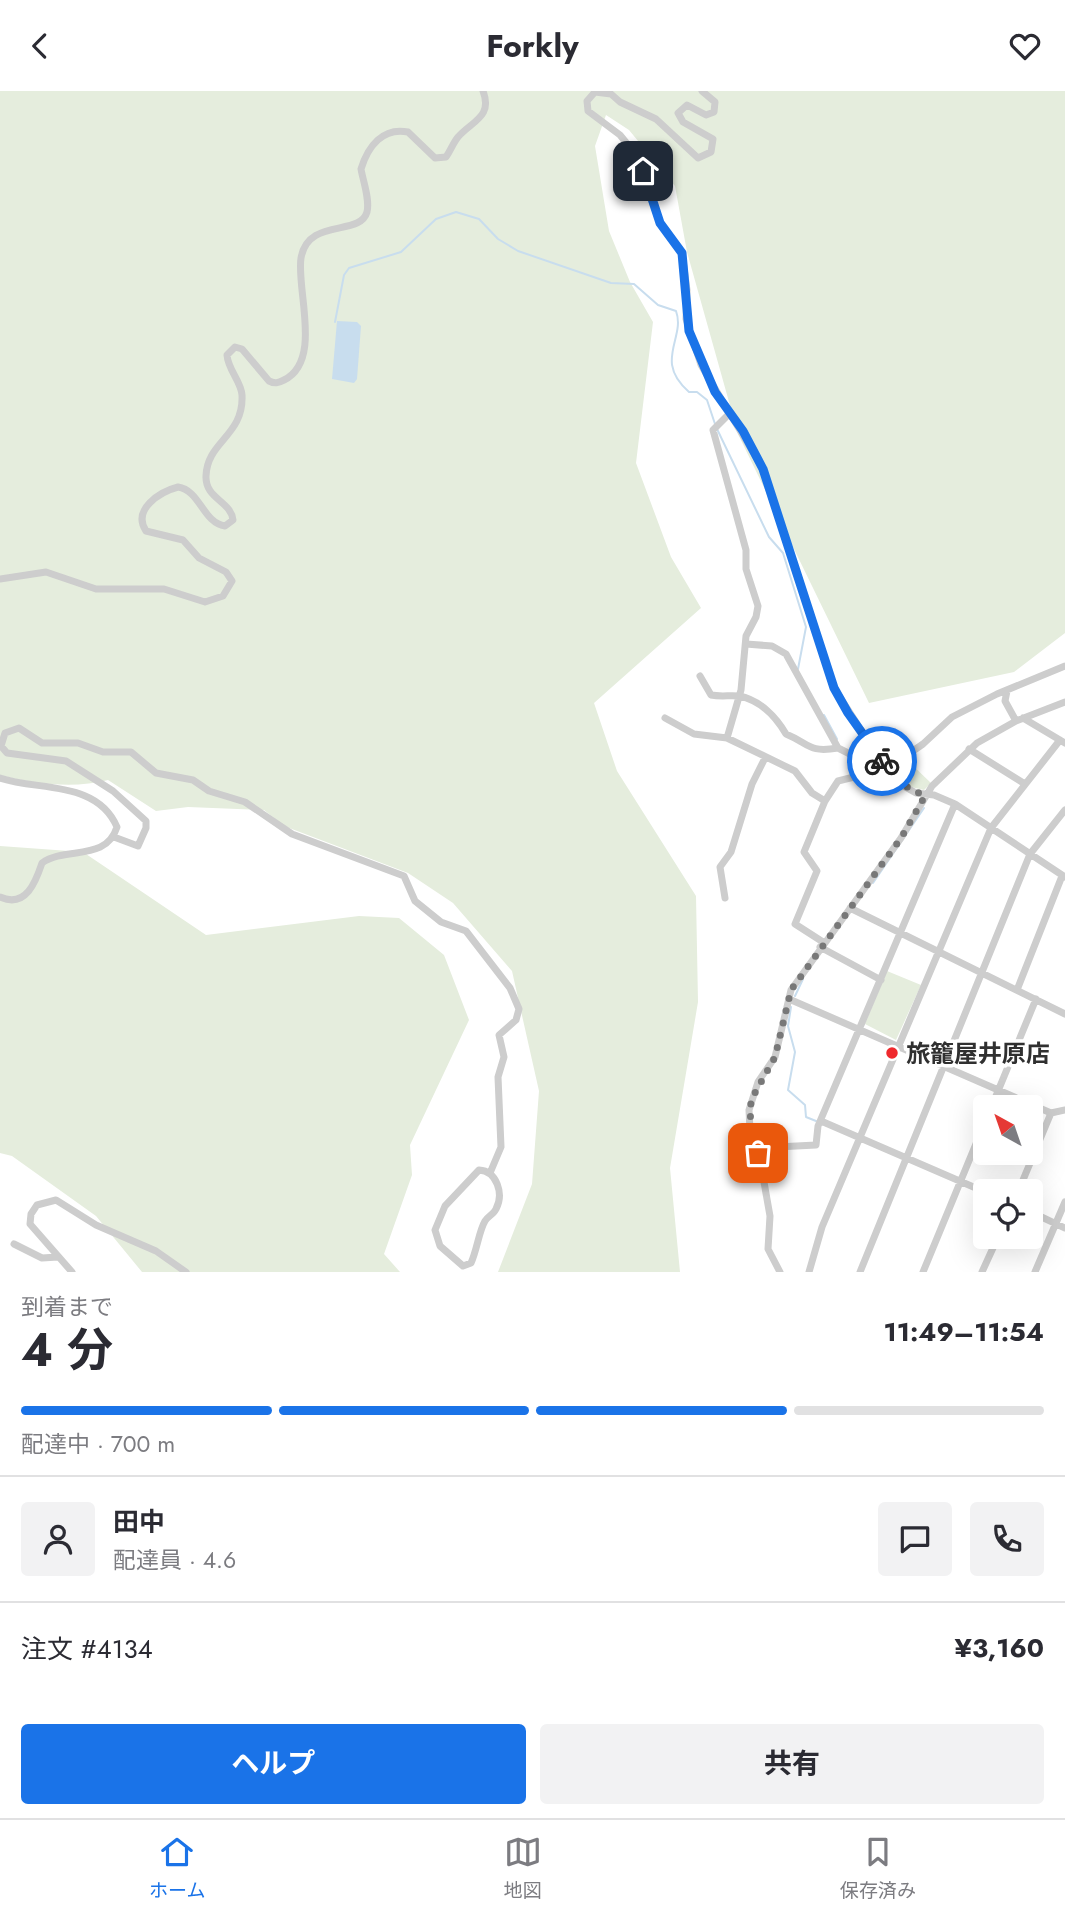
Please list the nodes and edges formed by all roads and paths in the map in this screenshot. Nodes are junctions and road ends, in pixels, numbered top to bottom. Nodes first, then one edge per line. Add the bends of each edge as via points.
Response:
1 (483, 91) edge
2 (702, 91) edge
3 (730, 413) junction
4 (0, 579) edge
5 (746, 644) junction
6 (1065, 666) edge
7 (700, 676) dead end
8 (1007, 691) junction
9 (738, 696) junction
10 (1065, 702) edge
11 (665, 718) dead end
12 (1020, 720) junction
13 (727, 738) junction
14 (1063, 742) edge
15 (838, 748) junction
16 (969, 749) junction
17 (765, 758) junction
18 (884, 771) junction
19 (870, 773) junction
20 (0, 778) edge
21 (1025, 784) junction
22 (925, 796) junction
23 (825, 801) junction
24 (955, 804) junction
25 (1065, 810) edge
26 (991, 828) junction
27 (114, 837) junction
28 (1030, 854) junction
29 (1064, 876) edge
30 (0, 897) edge
31 (725, 898) dead end
32 (850, 908) junction
33 (901, 933) junction
34 (822, 944) junction
35 (940, 952) junction
36 (982, 973) junction
37 (881, 980) junction
38 (1017, 990) junction
39 (789, 999) junction
40 (1036, 999) junction
41 (1065, 1014) edge
42 (859, 1030) junction
43 (899, 1046) junction
44 (945, 1064) junction
45 (999, 1089) junction
46 (996, 1095) edge
47 (1065, 1110) edge
48 (1051, 1113) junction
49 (821, 1121) junction
50 (860, 1138) junction
51 (758, 1148) junction
52 (973, 1151) edge
53 (907, 1158) junction
54 (490, 1173) junction
55 (1023, 1179) edge
56 (960, 1182) junction
57 (973, 1187) edge
58 (1065, 1202) edge
59 (1043, 1218) edge
60 (1056, 1224) junction
61 (1065, 1228) edge
62 (14, 1244) dead end
63 (993, 1249) edge
64 (58, 1257) junction
65 (72, 1272) edge
66 (186, 1272) edge
67 (780, 1272) edge
68 (809, 1272) edge
69 (860, 1272) edge
70 (923, 1272) edge
71 (982, 1272) edge
72 (1035, 1272) edge

1 - 4 street via 484,115 456,139 446,157 435,158 408,132 380,136 361,169 365,216 308,241 301,260 306,331 289,377 269,381 242,349 235,347 227,355 242,393 241,412 232,434 209,458 206,475 209,493 230,511 233,520 225,526 216,523 188,491 178,487 143,512 146,531 183,540 199,558 226,572 232,581 229,591 205,602 164,589 96,589 46,572
2 - 3 street via 715,102 714,112 706,115 687,105 678,113 683,122 713,139 711,152 698,158 656,119 611,94 595,92 587,101 589,111 620,135 637,156 660,223 682,253 689,331 708,379
3 - 5 street via 718,425 716,449 746,550 746,569 757,595 756,617
3 - 18 street via 763,469 834,688
5 - 9 street
5 - 15 street via 772,646 786,654
6 - 8 street
7 - 9 street via 711,695
8 - 12 street via 1005,701
8 - 18 street via 952,717
9 - 13 street
9 - 15 street via 780,720 786,734 802,745 820,751
10 - 12 street
11 - 13 street via 694,734
12 - 14 street
12 - 16 street
13 - 17 street
14 - 21 street
15 - 19 street
16 - 21 street
16 - 22 street
17 - 23 street via 795,771 811,793
17 - 31 street via 752,784 736,841 720,867
18 - 19 street
18 - 22 street
19 - 23 street via 838,781
20 - 27 street via 56,786 82,795 110,814 117,827
21 - 26 street
22 - 24 street
22 - 32 street
23 - 34 street via 804,852 816,875 795,924
24 - 26 street
24 - 33 street
25 - 28 street
26 - 28 street
26 - 35 street
27 - 30 street via 88,852 49,858 25,896 15,900
27 - 54 street via 138,846 146,821 113,791 66,761 7,753 1,746 5,733 19,728 42,743 78,743 103,752 131,752 156,773 193,780 209,791 245,802 292,834 404,876 415,901 441,922 466,931 510,988 519,1009 516,1020 499,1035 504,1057 498,1077 501,1147
28 - 29 street
28 - 36 street
29 - 38 street
32 - 33 street
32 - 34 street
33 - 35 street
33 - 37 street
34 - 37 street
34 - 39 street
35 - 36 street
35 - 43 street
36 - 38 street
36 - 44 street
37 - 42 street
38 - 40 street
39 - 42 street
39 - 51 street via 775,1057 751,1100 750,1130
40 - 41 street
40 - 45 street
42 - 43 street
42 - 49 street
43 - 44 street
43 - 50 street
44 - 45 street
44 - 53 street
45 - 46 street
45 - 48 street
47 - 48 street
48 - 55 street
49 - 50 street
49 - 51 street via 816,1145
50 - 53 street
50 - 68 street via 822,1227
51 - 67 street via 770,1216 768,1249
52 - 56 street
53 - 56 street
53 - 69 street
54 - 54 street via 479,1170 470,1175 445,1206 436,1226 438,1243 460,1265 471,1263 485,1221 499,1202 499,1188
56 - 57 street
56 - 70 street
58 - 60 street
59 - 60 street
60 - 61 street
60 - 72 street
62 - 64 street via 42,1258
63 - 71 street
64 - 65 street
64 - 66 street via 30,1224 37,1205 47,1200 56,1200 96,1225 156,1251

